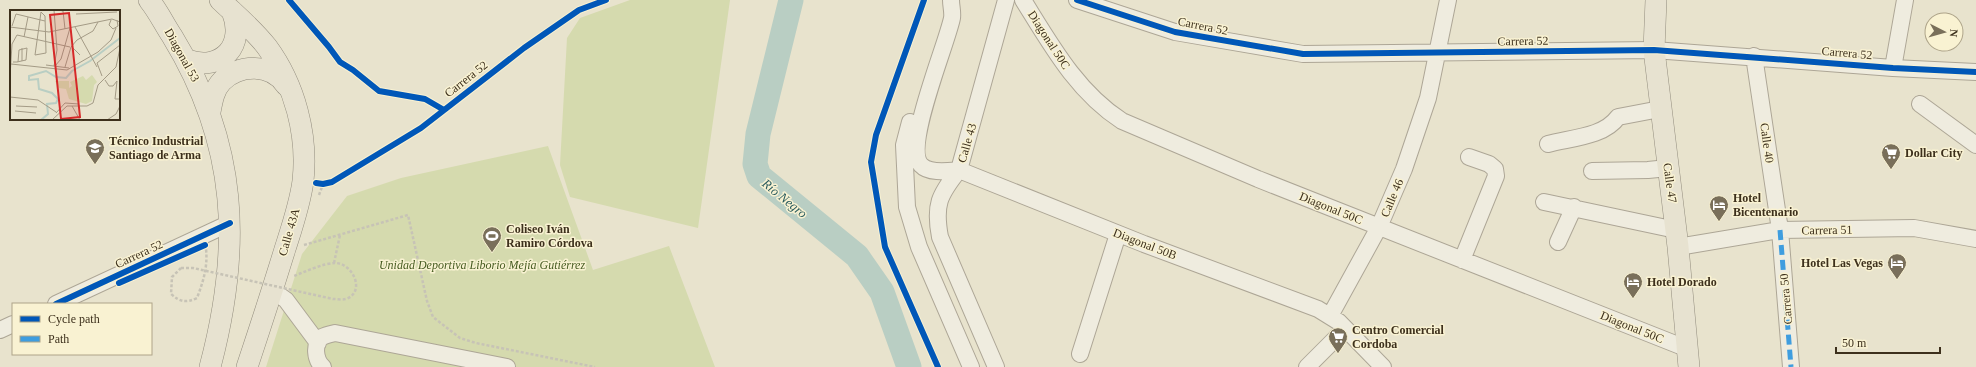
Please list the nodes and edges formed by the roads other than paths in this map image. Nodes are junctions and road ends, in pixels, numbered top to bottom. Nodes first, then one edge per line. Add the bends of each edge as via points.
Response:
1 (149, 0) edge
2 (951, 0) edge
3 (1006, 0) edge
4 (1023, 0) edge
5 (1076, 0) edge
6 (1448, 0) edge
7 (1656, 0) edge
8 (1905, 0) edge
9 (226, 6) edge
10 (1654, 50) junction
11 (1437, 53) junction
12 (1754, 56) junction
13 (187, 60) junction
14 (1893, 68) junction
15 (1976, 72) edge
16 (292, 94) junction
17 (1920, 104) dead end
18 (1660, 109) junction
19 (210, 112) junction
20 (1548, 144) dead end
21 (1976, 145) edge
22 (1469, 157) dead end
23 (1668, 168) junction
24 (959, 170) junction
25 (1592, 170) dead end
26 (1544, 202) dead end
27 (1574, 208) junction
28 (230, 223) junction
29 (1379, 227) junction
30 (1780, 230) junction
31 (1118, 234) junction
32 (1677, 238) junction
33 (1976, 239) edge
34 (1558, 242) dead end
35 (1462, 260) junction
36 (272, 290) junction
37 (58, 303) edge
38 (1330, 316) junction
39 (12, 324) edge
40 (1344, 329) junction
41 (0, 330) edge
42 (318, 343) junction
43 (1080, 354) dead end
44 (1688, 358) edge
45 (470, 363) edge
46 (210, 367) edge
47 (247, 367) edge
48 (323, 367) edge
49 (507, 367) edge
50 (971, 367) edge
51 (996, 367) edge
52 (1307, 367) edge
53 (1383, 367) edge
54 (1791, 367) edge

1 - 13 main road, Diagonal 53
2 - 24 street via 952,17 915,144 917,159 921,166 930,170
2 - 50 street via 926,67 904,145 907,206 919,247
3 - 24 street, Calle 43
4 - 29 street, Diagonal 50C via 1068,70 1104,110 1145,131
5 - 11 street, Carrera 52 via 1175,32 1303,54
6 - 11 street, Calle 46
7 - 10 main road, Calle 47
8 - 14 street
9 - 13 main road via 236,22 237,33 228,53 208,64 197,64
9 - 16 main road via 267,48 282,71
10 - 11 street, Carrera 52
10 - 12 street, Carrera 52
10 - 18 main road, Calle 47
11 - 29 street, Calle 46 via 1428,98 1406,162
12 - 14 street, Carrera 52
12 - 30 street, Calle 40
13 - 19 main road, Diagonal 53
14 - 15 street, Carrera 52
16 - 19 main road via 282,80 268,70 252,68 236,71 222,81 213,96
16 - 36 main road, Calle 43A via 302,134 303,182
17 - 21 street
18 - 20 street via 1618,117 1614,124 1598,133
18 - 23 main road, Calle 47
19 - 28 main road via 227,180
22 - 35 street via 1488,164 1495,169 1496,176
23 - 25 street
23 - 32 main road, Calle 47
24 - 31 street, Diagonal 50B
24 - 51 street, Calle 43 via 944,189 936,218 940,237
26 - 27 street
27 - 32 street
27 - 34 street
28 - 37 street, Carrera 52
28 - 46 main road via 226,286 220,328
29 - 35 street, Diagonal 50C
29 - 38 street, Calle 46
30 - 32 street, Carrera 51
30 - 33 street, Carrera 51 via 1914,228
30 - 54 street, Carrera 50
31 - 38 street, Diagonal 50B via 1318,309
31 - 43 street
32 - 44 main road, Calle 47
35 - 44 street, Diagonal 50C
36 - 42 street via 286,300
36 - 47 main road, Calle 43A
38 - 40 street
39 - 41 street
40 - 52 street
40 - 53 street
42 - 45 street via 322,337 335,333
42 - 48 street via 317,358
45 - 49 street

